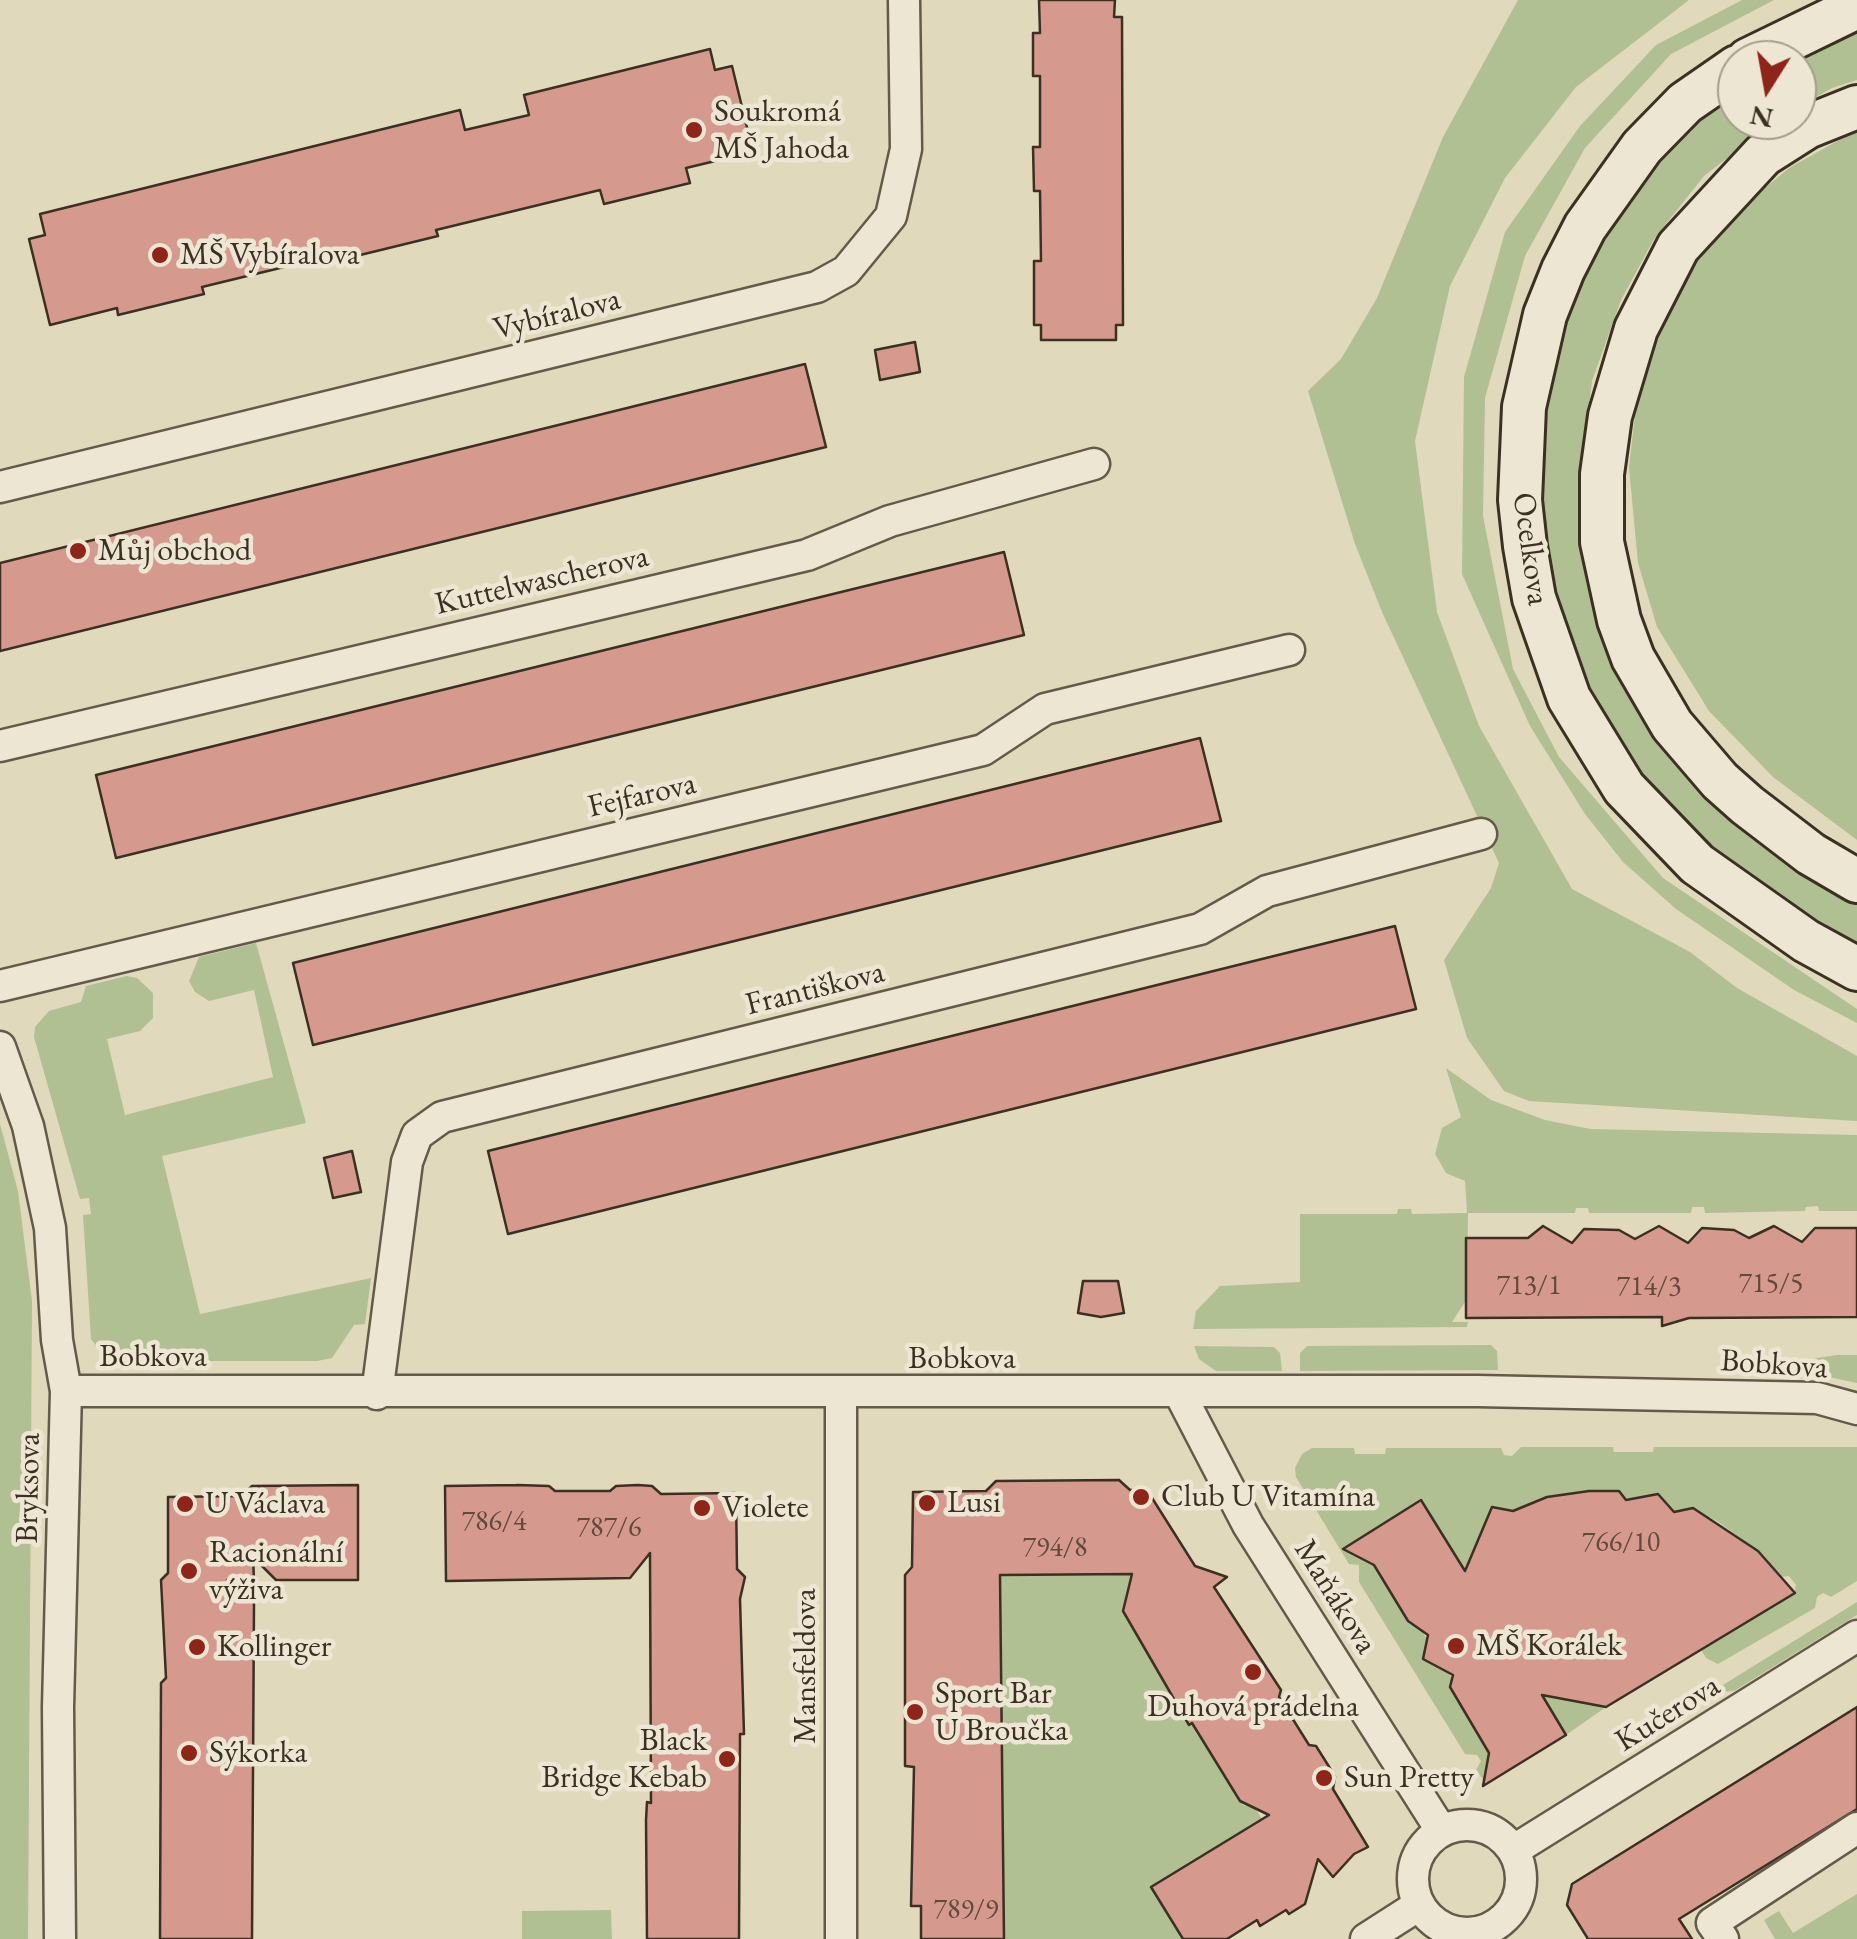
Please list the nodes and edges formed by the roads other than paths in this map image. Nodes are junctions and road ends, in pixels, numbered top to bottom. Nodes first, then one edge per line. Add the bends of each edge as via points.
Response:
1 (904, 0) edge
2 (1857, 8) edge
3 (1790, 40) edge
4 (1717, 80) edge
5 (1857, 107) edge
6 (1094, 464) dead end
7 (0, 487) edge
8 (1289, 650) dead end
9 (0, 746) edge
10 (1480, 834) dead end
11 (1857, 881) edge
12 (1857, 969) edge
13 (0, 986) edge
14 (0, 1047) edge
15 (66, 1391) junction
16 (377, 1394) junction
17 (841, 1394) junction
18 (1180, 1394) junction
19 (1857, 1409) edge
20 (1857, 1636) edge
21 (1857, 1828) edge
22 (1441, 1830) junction
23 (1514, 1850) junction
24 (1419, 1905) junction
25 (1500, 1932) edge
26 (60, 1939) edge
27 (841, 1939) edge
28 (1366, 1939) edge
29 (1723, 1939) edge

1 - 7 street, Vybíralova via 906,149 891,216 846,271 817,287
2 - 3 street
4 - 12 street, Ocelkova via 1642,147 1585,226 1563,270 1524,407 1525,546 1544,632 1569,698 1624,788 1697,864
5 - 11 street via 1763,155 1669,262 1636,328 1610,416 1602,542 1619,620 1672,725 1748,805
6 - 9 street, Kuttelwascherova via 890,521 807,555
8 - 13 street, Fejfarova via 1046,710 983,750
10 - 16 street, Františkova via 1267,892 1200,929 442,1117 416,1135 407,1162
14 - 15 street, Bryksova via 28,1126 50,1228
15 - 16 street, Bobkova
15 - 26 street, Bryksova
16 - 17 street, Bobkova
17 - 18 street, Bobkova
17 - 27 street, Mansfeldova
18 - 19 street, Bobkova via 1731,1396 1817,1398
18 - 22 street, Maňákova via 1248,1525
20 - 23 street, Kučerova
21 - 29 street via 1712,1922
22 - 23 street via 1488,1828
22 - 24 street via 1417,1857
23 - 25 street via 1521,1866 1518,1900
24 - 25 street via 1430,1919 1462,1933
24 - 28 street

